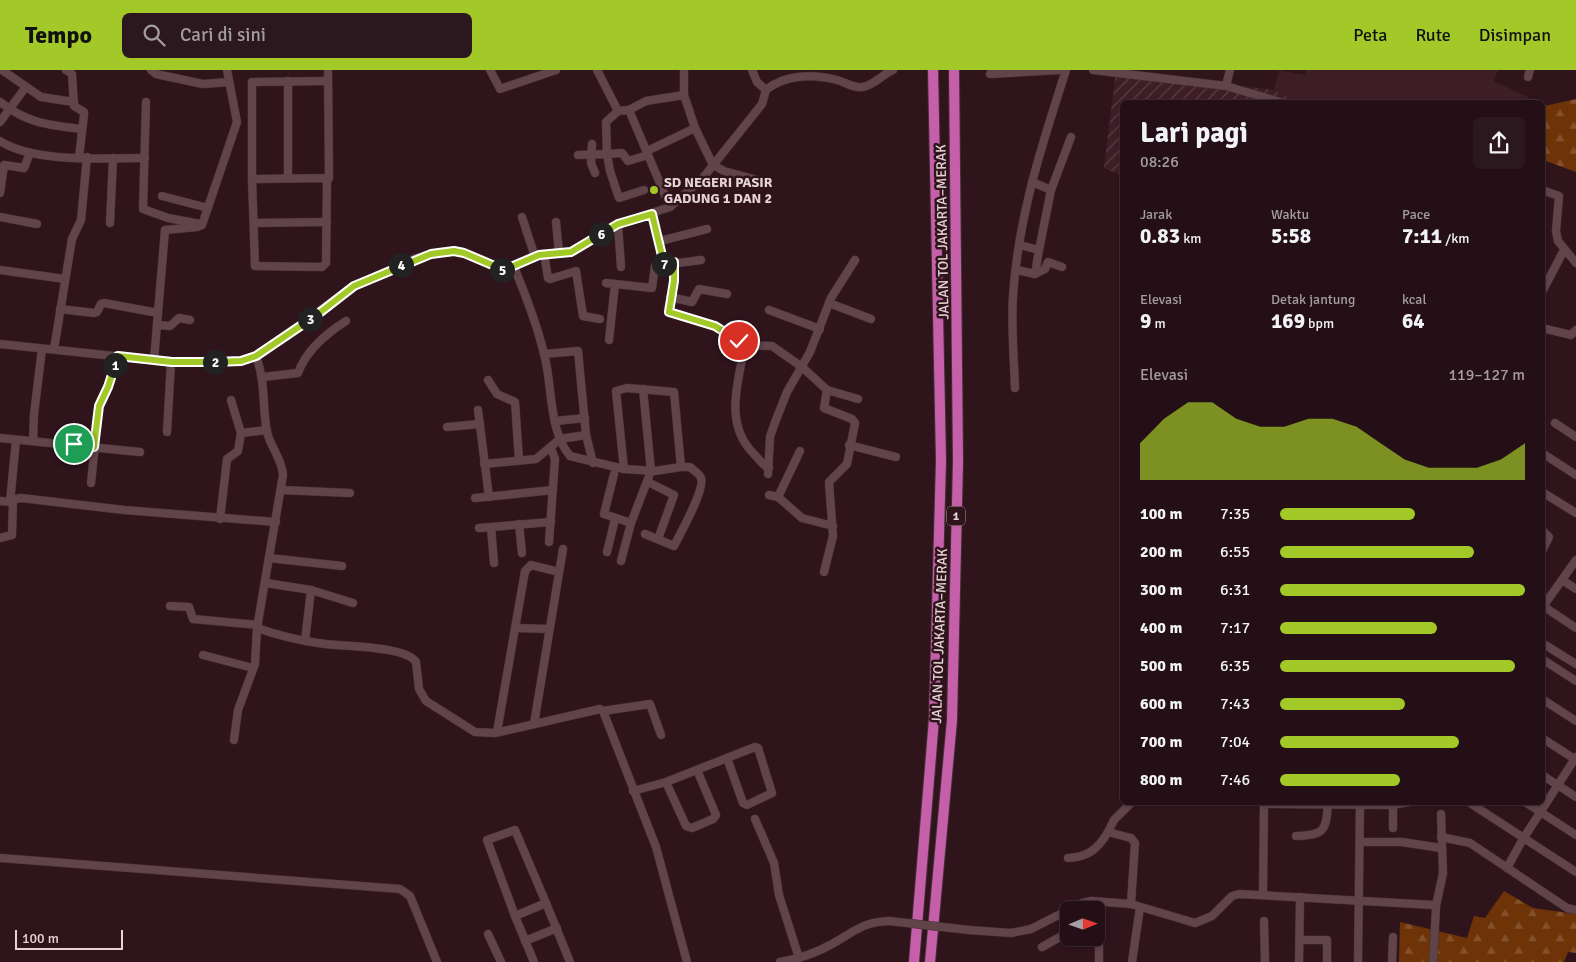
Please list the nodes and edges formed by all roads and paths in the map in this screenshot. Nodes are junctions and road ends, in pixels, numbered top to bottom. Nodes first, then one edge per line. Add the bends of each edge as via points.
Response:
1 (2, 70) edge
2 (66, 70) edge
3 (150, 70) edge
4 (227, 70) edge
5 (328, 70) edge
6 (490, 70) edge
7 (556, 70) edge
8 (597, 70) edge
9 (684, 70) edge
10 (752, 70) edge
11 (893, 70) edge
12 (933, 70) edge
13 (954, 70) edge
14 (1045, 70) edge
15 (1060, 70) edge
16 (1066, 70) edge
17 (1093, 70) edge
18 (1230, 70) edge
19 (990, 74) dead end
20 (288, 81) junction
21 (328, 81) junction
22 (229, 82) junction
23 (1226, 86) junction
24 (25, 88) junction
25 (766, 90) junction
26 (684, 95) junction
27 (1273, 100) edge
28 (0, 102) edge
29 (74, 102) junction
30 (146, 102) dead end
31 (10, 110) junction
32 (629, 110) junction
33 (618, 111) junction
34 (0, 122) edge
35 (695, 128) junction
36 (81, 129) junction
37 (1071, 138) dead end
38 (0, 141) edge
39 (592, 144) dead end
40 (647, 153) junction
41 (30, 154) junction
42 (607, 154) junction
43 (578, 155) dead end
44 (592, 155) junction
45 (83, 157) junction
46 (114, 158) junction
47 (145, 158) junction
48 (713, 165) junction
49 (595, 173) dead end
50 (288, 178) junction
51 (329, 178) junction
52 (252, 179) junction
53 (761, 181) dead end
54 (1032, 182) junction
55 (644, 190) dead end
56 (1051, 190) junction
57 (1545, 191) edge
58 (0, 193) edge
59 (162, 196) dead end
60 (670, 207) junction
61 (208, 208) junction
62 (652, 214) junction
63 (0, 217) edge
64 (522, 217) dead end
65 (168, 218) junction
66 (327, 222) junction
67 (556, 222) dead end
68 (110, 223) dead end
69 (254, 223) junction
70 (37, 224) dead end
71 (618, 224) junction
72 (202, 225) junction
73 (708, 229) dead end
74 (169, 230) junction
75 (660, 241) junction
76 (1020, 244) junction
77 (1039, 250) junction
78 (1564, 250) junction
79 (559, 253) junction
80 (544, 254) junction
81 (535, 257) junction
82 (701, 260) dead end
83 (855, 260) dead end
84 (674, 262) junction
85 (1576, 263) edge
86 (664, 264) junction
87 (514, 267) junction
88 (621, 267) dead end
89 (1062, 267) dead end
90 (0, 270) edge
91 (1016, 270) junction
92 (1035, 274) junction
93 (1545, 277) edge
94 (1552, 278) junction
95 (65, 279) junction
96 (606, 282) dead end
97 (615, 284) junction
98 (1545, 288) edge
99 (727, 294) dead end
100 (670, 297) junction
101 (829, 303) junction
102 (60, 309) junction
103 (769, 310) dead end
104 (158, 312) junction
105 (600, 319) dead end
106 (870, 319) dead end
107 (190, 320) dead end
108 (346, 321) dead end
109 (157, 325) junction
110 (820, 329) junction
111 (1545, 329) edge
112 (1576, 330) edge
113 (609, 340) dead end
114 (0, 344) edge
115 (746, 345) junction
116 (42, 349) junction
117 (54, 349) junction
118 (544, 354) junction
119 (118, 356) junction
120 (256, 356) junction
121 (154, 360) junction
122 (172, 362) junction
123 (802, 367) junction
124 (263, 377) junction
125 (488, 380) dead end
126 (1015, 388) dead end
127 (643, 389) junction
128 (827, 390) junction
129 (858, 399) dead end
130 (231, 400) dead end
131 (478, 410) dead end
132 (584, 418) junction
133 (555, 421) junction
134 (1555, 423) dead end
135 (480, 424) junction
136 (447, 427) dead end
137 (267, 430) junction
138 (167, 432) dead end
139 (241, 433) junction
140 (586, 435) junction
141 (1576, 437) edge
142 (0, 438) edge
143 (16, 440) junction
144 (33, 440) junction
145 (555, 444) junction
146 (849, 445) junction
147 (94, 447) junction
148 (800, 451) dead end
149 (140, 452) dead end
150 (1545, 455) edge
151 (896, 457) dead end
152 (519, 460) junction
153 (592, 462) junction
154 (484, 464) junction
155 (681, 467) junction
156 (624, 469) junction
157 (614, 474) dead end
158 (1576, 475) edge
159 (650, 477) junction
160 (91, 483) dead end
161 (282, 490) junction
162 (553, 490) junction
163 (350, 493) dead end
164 (1545, 494) edge
165 (769, 495) dead end
166 (489, 497) junction
167 (778, 497) junction
168 (475, 498) dead end
169 (0, 501) edge
170 (12, 502) junction
171 (1576, 514) edge
172 (220, 519) junction
173 (615, 519) junction
174 (276, 522) junction
175 (551, 522) junction
176 (631, 523) junction
177 (519, 524) junction
178 (833, 526) junction
179 (490, 527) junction
180 (479, 528) dead end
181 (1545, 533) edge
182 (645, 534) dead end
183 (0, 538) edge
184 (658, 539) junction
185 (549, 542) dead end
186 (1545, 546) edge
187 (563, 549) dead end
188 (607, 552) dead end
189 (522, 553) dead end
190 (269, 558) junction
191 (1576, 560) edge
192 (622, 562) dead end
193 (494, 563) dead end
194 (342, 566) dead end
195 (559, 572) junction
196 (824, 572) dead end
197 (1562, 580) junction
198 (266, 583) junction
199 (1576, 589) edge
200 (311, 590) junction
201 (353, 603) dead end
202 (1545, 604) edge
203 (170, 606) dead end
204 (1545, 608) edge
205 (257, 627) junction
206 (516, 628) junction
207 (1576, 628) edge
208 (549, 629) junction
209 (305, 641) junction
210 (1545, 645) edge
211 (202, 656) dead end
212 (1545, 661) edge
213 (1576, 664) edge
214 (253, 668) junction
215 (1576, 680) edge
216 (1545, 701) edge
217 (603, 711) junction
218 (1576, 721) edge
219 (534, 724) junction
220 (497, 732) junction
221 (661, 735) dead end
222 (234, 740) dead end
223 (1545, 740) edge
224 (727, 758) junction
225 (1576, 759) edge
226 (697, 770) junction
227 (1545, 777) edge
228 (666, 782) junction
229 (1557, 786) junction
230 (632, 791) junction
231 (1576, 797) edge
232 (1129, 805) edge
233 (1264, 805) edge
234 (1328, 805) edge
235 (1360, 805) edge
236 (1393, 805) edge
237 (1473, 805) edge
238 (1529, 805) edge
239 (1540, 813) junction
240 (1442, 814) dead end
241 (755, 819) dead end
242 (1393, 828) dead end
243 (1108, 832) junction
244 (1576, 835) edge
245 (1296, 836) dead end
246 (1441, 837) junction
247 (1523, 839) junction
248 (1361, 842) junction
249 (1441, 848) junction
250 (0, 858) edge
251 (1068, 858) dead end
252 (1507, 868) junction
253 (1576, 872) edge
254 (1263, 894) junction
255 (1300, 897) junction
256 (1358, 900) junction
257 (1105, 902) edge
258 (546, 903) junction
259 (1131, 904) junction
260 (1436, 906) junction
261 (1140, 907) junction
262 (1576, 910) edge
263 (1060, 915) edge
264 (515, 916) junction
265 (1264, 921) dead end
266 (557, 928) junction
267 (488, 934) dead end
268 (1060, 937) edge
269 (1393, 937) dead end
270 (1300, 940) junction
271 (525, 941) junction
272 (1099, 946) edge
273 (1042, 947) dead end
274 (799, 958) junction
275 (437, 962) edge
276 (501, 962) edge
277 (534, 962) edge
278 (570, 962) edge
279 (687, 962) edge
280 (780, 962) edge
281 (914, 962) edge
282 (930, 962) edge
283 (1099, 962) edge
284 (1132, 962) edge
285 (1265, 962) edge
286 (1300, 962) edge
287 (1327, 962) edge
288 (1358, 962) edge
289 (1392, 962) edge
290 (1434, 962) edge

1 - 24 street
2 - 29 street via 72,74
3 - 22 street via 203,84
4 - 22 street
5 - 21 street
6 - 7 street via 500,89
8 - 33 street
9 - 26 street
10 - 25 street via 757,82
11 - 25 street via 865,87 815,76 779,81
12 - 281 highway, JALAN TOL JAKARTA–MERAK / 1 via 941,460 934,719
13 - 282 highway, JALAN TOL JAKARTA–MERAK / 1 via 958,461 952,720
14 - 15 street
14 - 19 street
16 - 54 street
17 - 23 street
18 - 23 street
20 - 21 street
20 - 50 street
20 - 52 street via 254,81 251,84
21 - 51 street
22 - 61 street via 237,122
23 - 27 street
24 - 29 street via 41,97
24 - 31 street
25 - 48 street via 754,116
26 - 32 street via 646,101
26 - 35 street
28 - 31 street
29 - 36 street via 75,108 84,112
30 - 47 street
31 - 34 street
31 - 36 street via 37,123
32 - 33 street
32 - 40 street
33 - 42 street via 606,122
35 - 40 street
35 - 48 street
36 - 45 street
37 - 56 street
38 - 41 street
39 - 44 street
40 - 42 street via 628,161 622,153
40 - 60 street
41 - 45 street
41 - 58 street via 24,168 4,165
42 - 44 street
42 - 55 street via 617,196 622,198
43 - 44 street
44 - 49 street via 591,166
45 - 46 street
45 - 95 street via 81,220 74,231
46 - 47 street
46 - 68 street
47 - 65 street via 143,209
48 - 53 street
48 - 60 street via 689,193
50 - 51 street
50 - 52 street
51 - 66 street
52 - 69 street
54 - 56 street
54 - 76 street
56 - 77 street
57 - 78 street via 1559,196 1556,231
59 - 61 street
60 - 62 street
61 - 72 street
62 - 71 street
62 - 75 street
63 - 70 street
64 - 81 street
65 - 72 street
65 - 74 street
66 - 69 street
66 - 69 street via 325,266 257,267 253,264
67 - 79 street
71 - 79 street via 571,252
71 - 88 street
72 - 74 street
73 - 75 street
74 - 104 street via 165,230
75 - 86 street
76 - 77 street
76 - 91 street
77 - 92 street
78 - 85 street
78 - 94 street
79 - 80 street
80 - 81 street
80 - 105 street via 548,278 576,271 583,316
81 - 87 street
82 - 84 street
83 - 101 street
84 - 86 street
84 - 100 street
86 - 97 street via 654,268 652,288
87 - 118 street via 535,320
87 - 120 street via 500,270 454,251 416,258 354,286
89 - 92 street via 1048,262
90 - 95 street
91 - 92 street
91 - 126 street via 1013,296
93 - 94 street
94 - 98 street
95 - 102 street
96 - 97 street
97 - 113 street
99 - 100 street via 699,289 692,302
100 - 115 street via 670,313 715,326
101 - 106 street
101 - 110 street
102 - 104 street via 94,314 104,303
102 - 117 street
103 - 110 street
104 - 109 street
107 - 109 street via 179,318 170,326
108 - 124 street via 319,343 298,373
109 - 121 street
110 - 123 street
111 - 112 street via 1570,335
114 - 116 street
115 - 123 street via 772,346
115 - 123 street via 735,415 744,445 768,471 772,430 787,392
116 - 117 street
116 - 144 street
117 - 119 street
118 - 132 street via 578,351
118 - 133 street
119 - 121 street
119 - 147 street via 99,406
120 - 122 street via 241,361
120 - 124 street
121 - 122 street
122 - 138 street
123 - 128 street
124 - 137 street
125 - 152 street via 497,394 515,402
127 - 155 street via 674,392
127 - 156 street via 616,391
127 - 159 street
128 - 129 street
128 - 146 street via 824,408 854,420
130 - 139 street
131 - 135 street
132 - 133 street
132 - 140 street
133 - 145 street
134 - 141 street
135 - 136 street
135 - 154 street
137 - 139 street
137 - 161 street via 283,469
139 - 172 street via 238,451 227,459
140 - 145 street
140 - 153 street
142 - 143 street
143 - 144 street
143 - 170 street
144 - 147 street
145 - 152 street via 536,459
145 - 153 street via 570,456
145 - 162 street
146 - 151 street
146 - 178 street via 846,464 829,482
147 - 149 street
147 - 160 street
148 - 167 street
150 - 158 street
152 - 154 street
153 - 156 street
154 - 166 street
155 - 159 street
155 - 184 street via 690,467 700,476 702,481 697,497 674,546
156 - 159 street
157 - 173 street via 604,514
159 - 176 street
159 - 184 street via 674,495
161 - 163 street
161 - 174 street
162 - 166 street
162 - 175 street
164 - 171 street
165 - 167 street
166 - 168 street
167 - 178 street via 802,518
169 - 170 street
170 - 172 street via 21,498
170 - 183 street via 11,536
172 - 174 street
173 - 176 street
173 - 188 street
174 - 190 street
175 - 177 street
175 - 185 street
176 - 192 street
177 - 179 street
177 - 189 street
178 - 196 street
179 - 180 street
179 - 193 street
181 - 186 street via 1550,538
182 - 184 street
187 - 195 street
190 - 194 street
190 - 198 street
191 - 197 street
195 - 206 street via 531,566 526,568
195 - 208 street
197 - 199 street
197 - 202 street
198 - 200 street
198 - 205 street
200 - 201 street
200 - 209 street
203 - 205 street via 189,607 193,619
204 - 207 street
205 - 209 street
205 - 214 street
206 - 208 street
206 - 220 street
208 - 219 street
209 - 220 street via 410,656 416,662 420,693 431,706 475,732
210 - 213 street
211 - 214 street
212 - 215 street
214 - 222 street via 238,710
216 - 218 street
217 - 219 street via 592,709
217 - 221 street via 650,704
217 - 230 street
219 - 220 street
223 - 225 street
224 - 224 street via 756,747 772,794 745,805
224 - 226 street
225 - 229 street
226 - 228 street
226 - 228 street via 716,815 692,828 686,826
227 - 229 street
228 - 230 street
229 - 231 street
229 - 239 street
230 - 279 street via 656,847
232 - 243 street via 1114,820
233 - 254 street
234 - 245 street via 1321,832
235 - 248 street
236 - 242 street
237 - 247 street
238 - 239 street
239 - 244 street
239 - 247 street
240 - 246 street
241 - 274 street via 774,863 778,895
243 - 251 street via 1090,854
243 - 259 street via 1131,838 1135,844
246 - 249 street
246 - 252 street via 1470,843
247 - 252 street
247 - 253 street
248 - 249 street via 1402,842
248 - 256 street
249 - 260 street via 1443,873
250 - 275 street via 400,889 410,896
252 - 262 street via 1567,908
254 - 255 street
254 - 261 street via 1236,894 1212,916 1195,922
255 - 256 street
255 - 270 street
256 - 260 street
256 - 288 street
257 - 259 street
258 - 264 street
258 - 264 street via 517,831 512,829 490,839 487,844
258 - 266 street
259 - 261 street
260 - 290 street
261 - 284 street
263 - 274 street, bridge via 1031,929 1011,933 889,921 866,924
264 - 271 street
265 - 285 street
266 - 271 street
266 - 278 street
267 - 276 street
268 - 273 street
269 - 289 street
270 - 286 street
270 - 287 street via 1327,940
271 - 277 street
272 - 283 street
274 - 280 street

